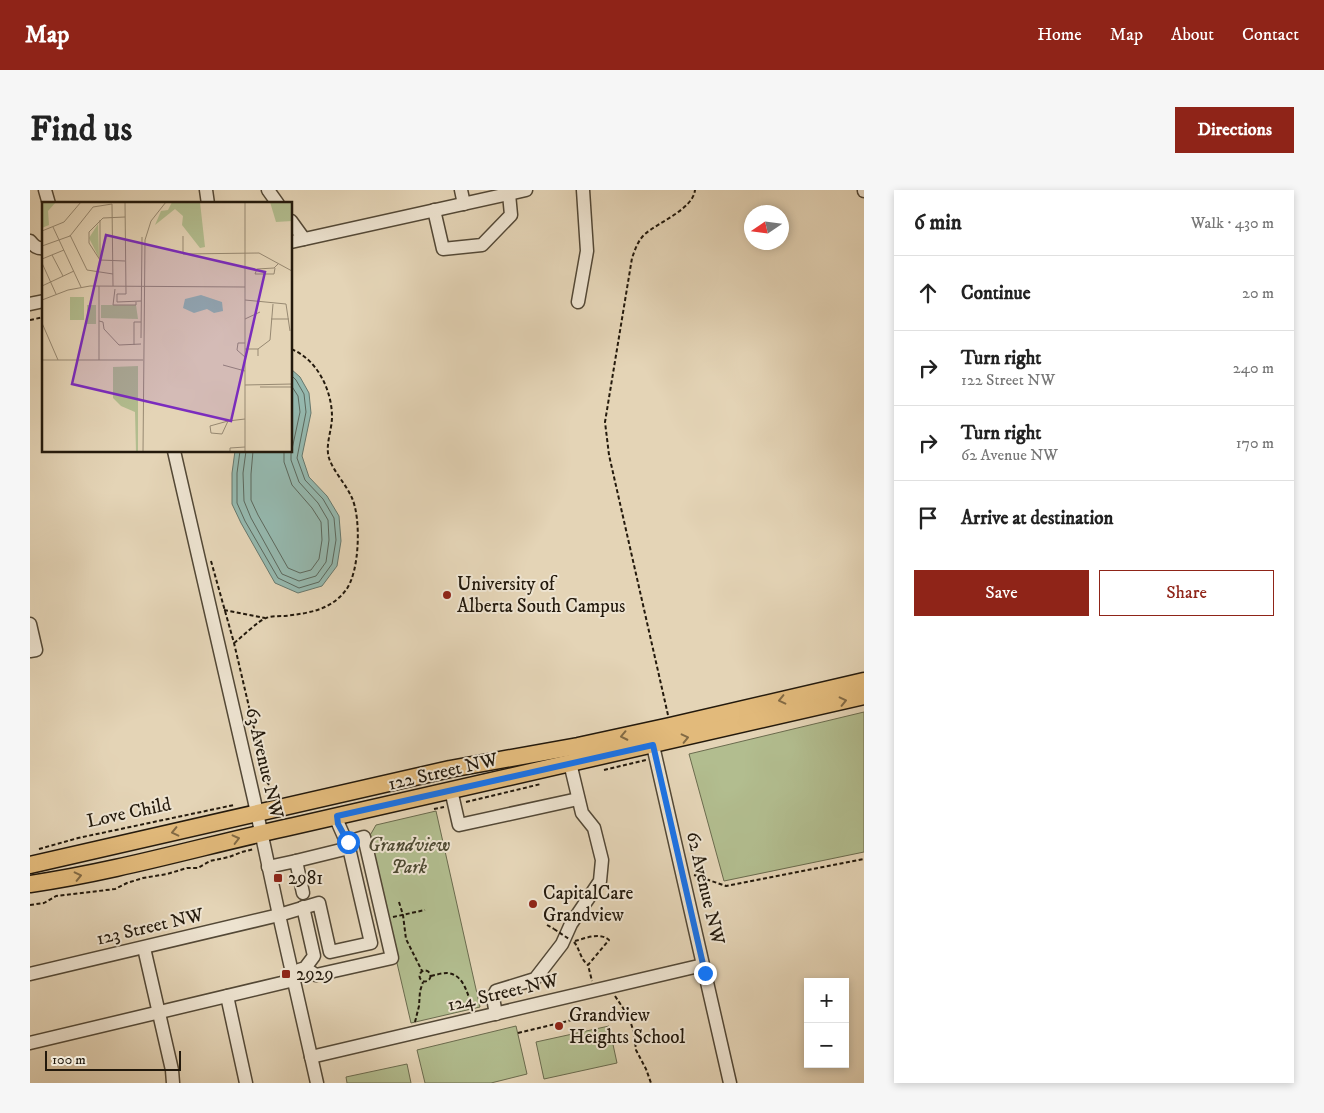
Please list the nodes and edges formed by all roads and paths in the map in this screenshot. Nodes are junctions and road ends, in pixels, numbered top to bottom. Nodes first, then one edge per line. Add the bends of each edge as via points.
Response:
1 (268, 190) edge
2 (461, 190) edge
3 (526, 190) edge
4 (583, 190) edge
5 (695, 190) edge
6 (509, 194) junction
7 (277, 202) edge
8 (464, 204) junction
9 (434, 210) junction
10 (292, 222) edge
11 (304, 239) junction
12 (30, 241) edge
13 (292, 242) edge
14 (42, 248) edge
15 (578, 302) dead end
16 (292, 349) edge
17 (174, 452) edge
18 (210, 557) dead end
19 (224, 610) junction
20 (265, 618) junction
21 (30, 624) edge
22 (234, 643) junction
23 (33, 651) edge
24 (864, 681) edge
25 (864, 696) edge
26 (670, 726) junction
27 (651, 738) junction
28 (570, 763) junction
29 (414, 777) junction
30 (451, 790) junction
31 (270, 794) dead end
32 (578, 799) junction
33 (234, 805) dead end
34 (257, 813) junction
35 (337, 816) junction
36 (261, 834) junction
37 (349, 845) junction
38 (38, 849) dead end
39 (251, 850) dead end
40 (864, 859) edge
41 (296, 861) junction
42 (30, 865) edge
43 (268, 867) junction
44 (682, 875) junction
45 (30, 884) edge
46 (303, 893) dead end
47 (399, 902) dead end
48 (30, 904) edge
49 (303, 907) junction
50 (425, 910) dead end
51 (403, 915) junction
52 (279, 916) junction
53 (386, 919) dead end
54 (547, 925) dead end
55 (574, 942) junction
56 (144, 948) junction
57 (330, 952) junction
58 (314, 956) junction
59 (588, 964) junction
60 (703, 965) junction
61 (305, 968) junction
62 (422, 971) junction
63 (30, 974) edge
64 (293, 976) junction
65 (430, 976) junction
66 (423, 982) junction
67 (595, 990) junction
68 (614, 992) dead end
69 (227, 996) junction
70 (159, 1013) junction
71 (496, 1014) junction
72 (628, 1018) dead end
73 (474, 1019) junction
74 (417, 1032) junction
75 (518, 1033) dead end
76 (30, 1043) edge
77 (311, 1057) junction
78 (173, 1083) edge
79 (246, 1083) edge
80 (317, 1083) edge
81 (651, 1083) edge
82 (730, 1083) edge

1 - 7 street
2 - 8 street
3 - 6 street
4 - 15 street via 587,250
5 - 26 path via 688,205 643,234 634,251 605,422 609,455
6 - 8 street
6 - 9 street via 511,215 482,245 443,249
8 - 9 street
9 - 11 street
10 - 11 street
11 - 13 street
12 - 14 street
16 - 20 path via 312,363 327,390 332,417 329,456 355,507 357,557 349,585 333,603 313,612
17 - 34 street, 63 Avenue NW
18 - 19 path
19 - 20 path
19 - 22 path
20 - 22 path
21 - 23 street
22 - 31 path via 266,778 272,789
24 -> 26 main road, 122 Street NW
27 -> 25 main road, 122 Street NW
26 - 27 main road, 122 Street NW
27 - 28 main road, 122 Street NW
27 -> 29 main road, 122 Street NW via 468,765
27 - 44 street, 62 Avenue NW
28 - 30 main road, 122 Street NW
28 - 32 street
29 - 34 main road, 122 Street NW
29 - 36 main road via 349,802 268,823
30 - 32 street via 459,825
30 - 35 main road, 122 Street NW
32 - 71 street via 582,813 594,828 602,860 600,881 562,944 535,979 496,991 492,998
33 - 38 path, Love Child
34 - 36 street, 63 Avenue NW
34 -> 42 main road, 122 Street NW
35 - 36 main road, 122 Street NW
35 - 37 street
36 - 43 street, 63 Avenue NW
45 -> 36 main road, 122 Street NW via 66,879
37 - 41 street
37 - 57 street via 372,943
37 - 61 street via 364,838 392,958 316,975
39 - 48 path via 210,861 198,868
40 - 44 path via 726,886 690,874
41 - 43 street
41 - 46 street
43 - 52 street, 63 Avenue NW
44 - 60 street, 62 Avenue NW
47 - 51 path
49 - 52 street, 123 Street NW
49 - 57 street via 319,904
49 - 58 street
50 - 51 path
51 - 53 path
51 - 62 path via 406,939
52 - 56 street, 123 Street NW
52 - 64 street, 63 Avenue NW
54 - 55 path, bridge
55 - 59 path via 583,961
55 - 59 path via 595,936 609,940
56 - 63 street, 123 Street NW
56 - 70 street
57 - 58 street
58 - 61 street
59 - 67 path
60 - 67 street, 124 Street NW
60 - 82 street, 62 Avenue NW
61 - 64 street
62 - 65 path via 428,971
62 - 66 path via 419,976
64 - 69 street
64 - 77 street, 63 Avenue NW
65 - 66 path
65 - 73 path via 447,973 462,982
66 - 74 path via 415,1024
67 - 71 street, 124 Street NW
68 - 81 path via 629,1017 636,1050
69 - 70 street
69 - 79 street
70 - 76 street
70 - 78 street
71 - 73 street, 124 Street NW
72 - 75 path via 612,1012
73 - 74 street, 124 Street NW
74 - 77 street, 124 Street NW
77 - 80 street, 63 Avenue NW

